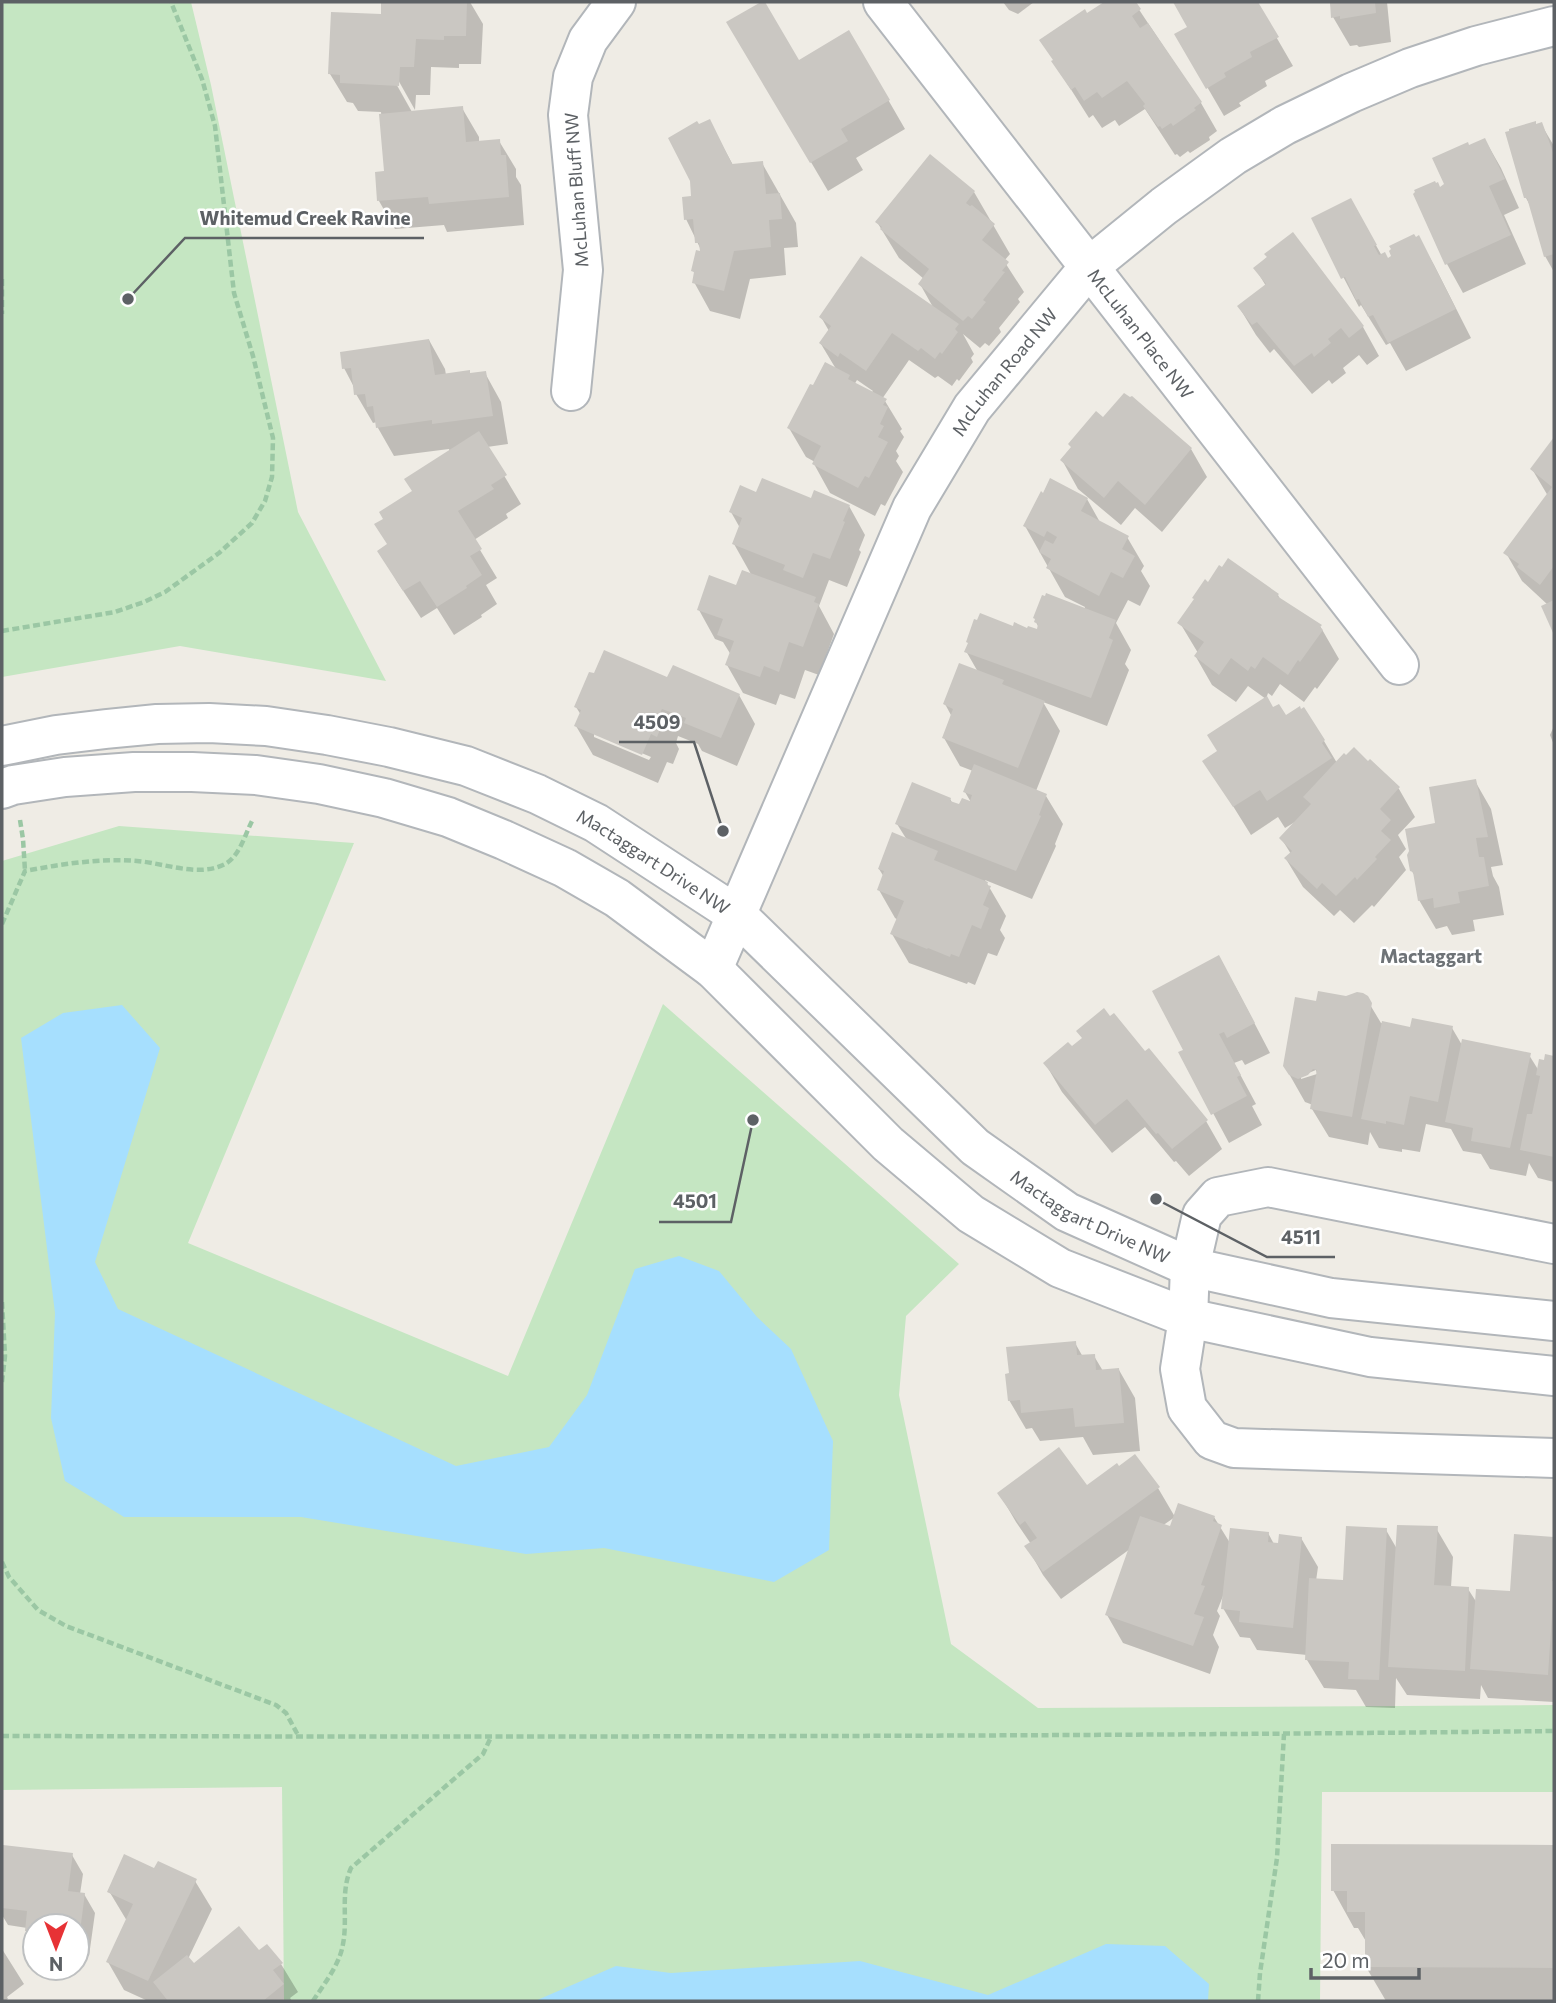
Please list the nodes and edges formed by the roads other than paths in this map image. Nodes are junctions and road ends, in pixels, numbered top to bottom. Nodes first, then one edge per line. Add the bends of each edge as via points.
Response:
1 (616, 2) edge
2 (883, 2) edge
3 (1554, 26) edge
4 (1090, 266) junction
5 (571, 391) dead end
6 (1399, 665) dead end
7 (2, 746) edge
8 (2, 789) edge
9 (737, 915) junction
10 (713, 969) junction
11 (1554, 1244) edge
12 (1191, 1267) junction
13 (1188, 1318) junction
14 (1554, 1321) edge
15 (1554, 1376) edge
16 (1554, 1458) edge

1 - 5 street, McLuhan Bluff NW via 588,40 573,77 568,115 583,270
2 - 4 street, McLuhan Place NW
3 - 4 street, McLuhan Road NW via 1410,68 1285,125 1184,191
4 - 6 street, McLuhan Place NW
4 - 9 street, McLuhan Road NW via 972,408 912,508
7 - 9 street, Mactaggart Drive NW via 106,729 209,723 279,728 389,747 466,766 537,793 596,823
8 - 10 street via 65,777 192,772 256,775 384,798 448,817 565,868 617,898
9 - 10 street, McLuhan Road NW
9 - 12 street, Mactaggart Drive NW via 975,1147 1067,1212
10 - 13 street via 888,1144 971,1214 1060,1268
11 - 12 street, Mactaggart Drive NW via 1268,1187 1218,1197 1202,1215
12 - 13 street, Mactaggart Drive NW
12 - 14 street, Mactaggart Drive NW via 1331,1298
13 - 15 street via 1370,1357
13 - 16 street, Mactaggart Drive NW via 1180,1369 1186,1408 1212,1440 1234,1448

